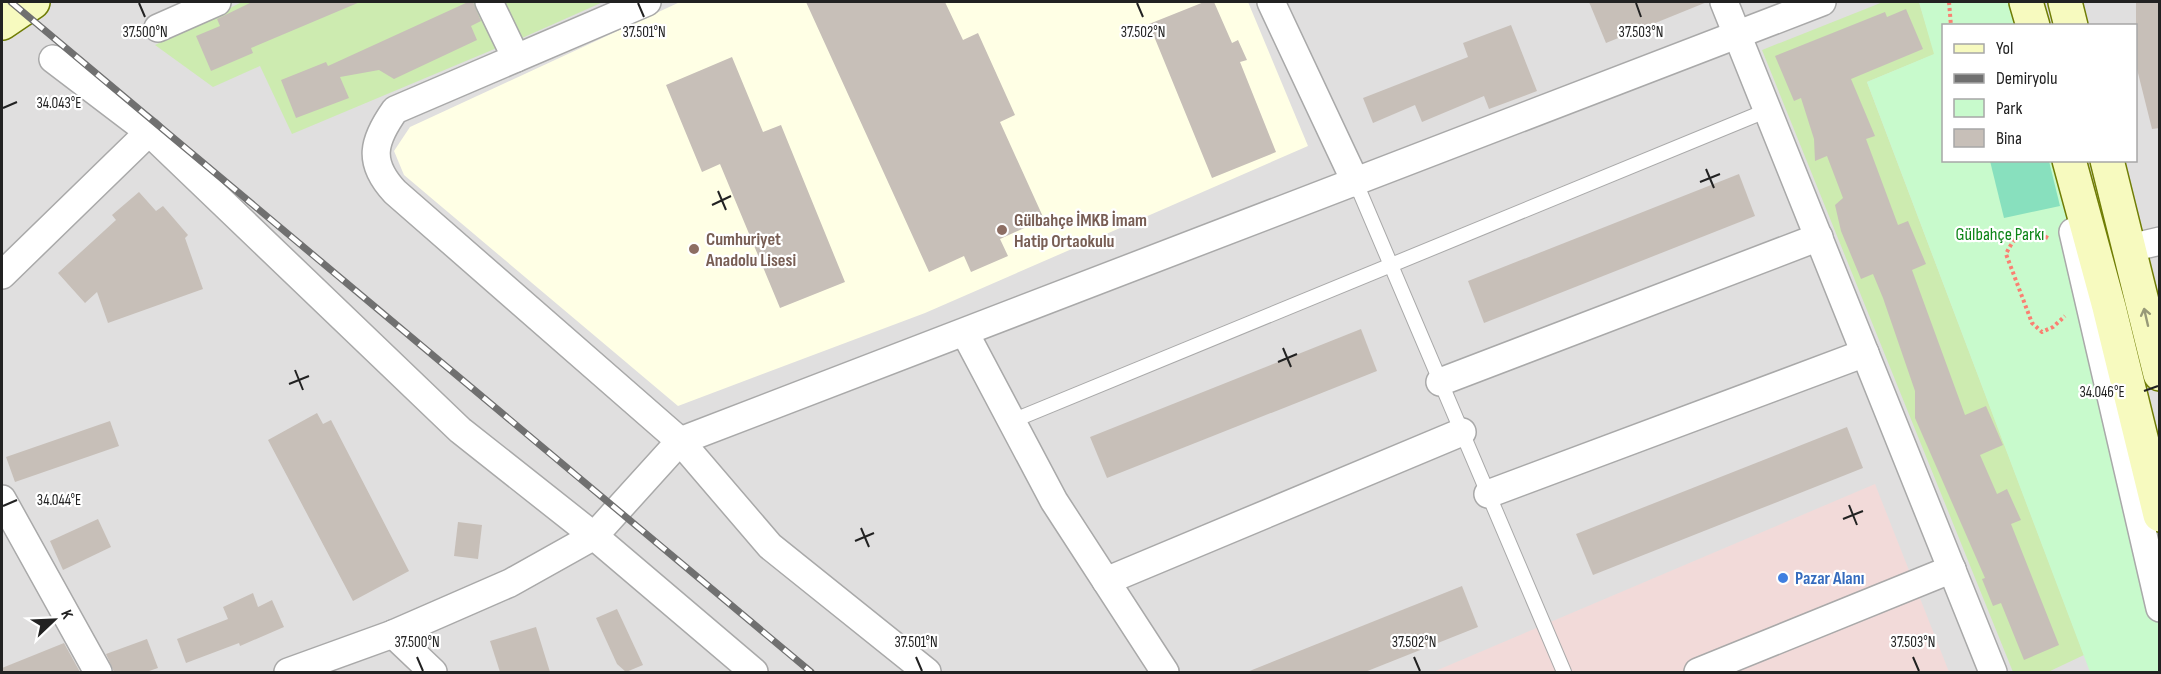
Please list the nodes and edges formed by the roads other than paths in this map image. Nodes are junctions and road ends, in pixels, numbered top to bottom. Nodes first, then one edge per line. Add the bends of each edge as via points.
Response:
1 (33, 2) edge
2 (217, 2) edge
3 (489, 2) edge
4 (647, 2) edge
5 (1271, 2) edge
6 (1724, 2) edge
7 (1822, 2) edge
8 (2020, 2) edge
9 (2026, 2) edge
10 (2065, 2) edge
11 (2, 23) edge
12 (2025, 24) edge
13 (2032, 24) edge
14 (2070, 24) edge
15 (158, 28) dead end
16 (1737, 34) junction
17 (516, 58) junction
18 (53, 59) dead end
19 (1768, 110) junction
20 (149, 132) junction
21 (2056, 162) edge
22 (2070, 162) edge
23 (2108, 162) edge
24 (1356, 183) junction
25 (1819, 237) junction
26 (2145, 244) edge
27 (1391, 264) junction
28 (2, 275) edge
29 (965, 333) junction
30 (1865, 352) junction
31 (2160, 374) edge
32 (1440, 382) junction
33 (1011, 421) junction
34 (1462, 432) junction
35 (680, 441) junction
36 (1488, 494) junction
37 (2, 499) edge
38 (2160, 515) edge
39 (594, 536) junction
40 (1952, 569) junction
41 (1106, 581) junction
42 (2160, 608) edge
43 (393, 634) junction
44 (98, 672) edge
45 (288, 672) edge
46 (433, 672) edge
47 (754, 672) edge
48 (927, 672) edge
49 (1165, 672) edge
50 (1564, 672) edge
51 (1698, 672) edge
52 (1993, 672) edge

1 - 11 main road
2 - 15 street
3 - 17 street
4 - 17 street
5 - 24 street
6 - 16 street
7 - 16 street
8 - 12 street
9 - 13 main road
10 - 14 main road
16 - 19 street
16 - 24 street
17 - 35 street via 395,110 378,133 375,154 381,177
18 - 20 street
19 - 25 street
19 - 27 lane
20 - 28 street
20 - 39 street via 460,430
21 - 42 street
22 - 38 main road
23 - 26 main road
24 - 27 lane
24 - 29 street
25 - 30 street
25 - 32 street
31 -> 26 main road
27 - 32 lane
27 - 33 lane
29 - 33 street
29 - 35 street
30 - 36 street
30 - 40 street
32 - 34 lane
33 - 41 street via 1054,501
34 - 36 lane
34 - 41 street
35 - 39 street
35 - 48 street via 770,546
36 - 50 lane
37 - 44 street
39 - 43 street via 510,583
39 - 47 street
40 - 51 street
40 - 52 street
41 - 49 street
43 - 45 street
43 - 46 street

